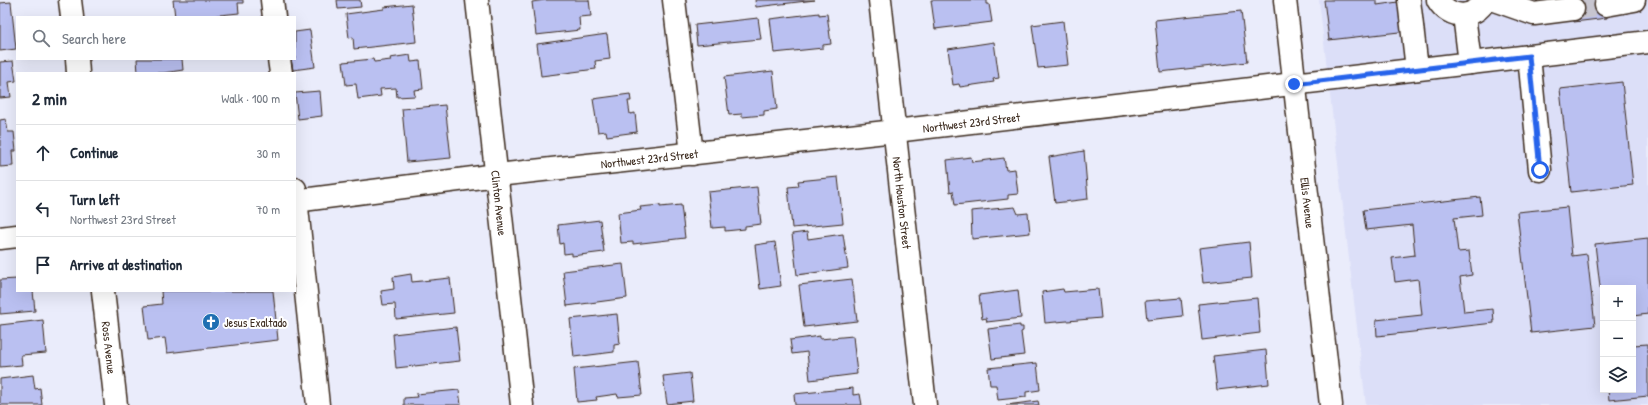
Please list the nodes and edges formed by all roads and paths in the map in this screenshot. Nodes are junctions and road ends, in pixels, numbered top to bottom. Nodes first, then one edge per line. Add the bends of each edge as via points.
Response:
1 (70, 0) edge
2 (272, 0) edge
3 (477, 0) edge
4 (674, 0) edge
5 (880, 0) edge
6 (1285, 0) edge
7 (1409, 0) edge
8 (1438, 0) edge
9 (1485, 0) edge
10 (1494, 0) edge
11 (1634, 0) edge
12 (1606, 5) tunnel mouth
13 (1572, 9) tunnel mouth
14 (1464, 15) junction
15 (72, 16) edge
16 (274, 16) edge
17 (1648, 42) edge
18 (1529, 56) junction
19 (77, 60) edge
20 (279, 60) edge
21 (1470, 63) junction
22 (1416, 69) junction
23 (78, 72) edge
24 (281, 72) edge
25 (1294, 84) junction
26 (895, 131) junction
27 (692, 154) junction
28 (1540, 170) dead end
29 (497, 175) junction
30 (296, 197) edge
31 (296, 206) edge
32 (16, 236) edge
33 (0, 238) edge
34 (103, 292) edge
35 (116, 405) edge
36 (318, 405) edge
37 (522, 405) edge
38 (925, 405) edge
39 (1331, 405) edge

1 - 15 street
2 - 16 street
3 - 29 street, Clinton Avenue
4 - 27 street
5 - 26 street, North Houston Street
6 - 25 street, Ellis Avenue
7 - 22 street
8 - 14 street via 1448,11
9 - 14 street via 1472,13
10 - 13 street via 1534,14
11 - 12 street
14 - 21 street
17 - 18 street, Northwest 23rd Street
18 - 21 street, Northwest 23rd Street
18 - 28 street
19 - 23 street
20 - 24 street
21 - 22 street, Northwest 23rd Street
22 - 25 street, Northwest 23rd Street
25 - 26 street, Northwest 23rd Street
25 - 39 street, Ellis Avenue
26 - 27 street, Northwest 23rd Street
26 - 38 street, North Houston Street
27 - 29 street, Northwest 23rd Street
29 - 30 street, Northwest 23rd Street
29 - 37 street, Clinton Avenue
31 - 36 street
32 - 33 street
34 - 35 street, Ross Avenue

